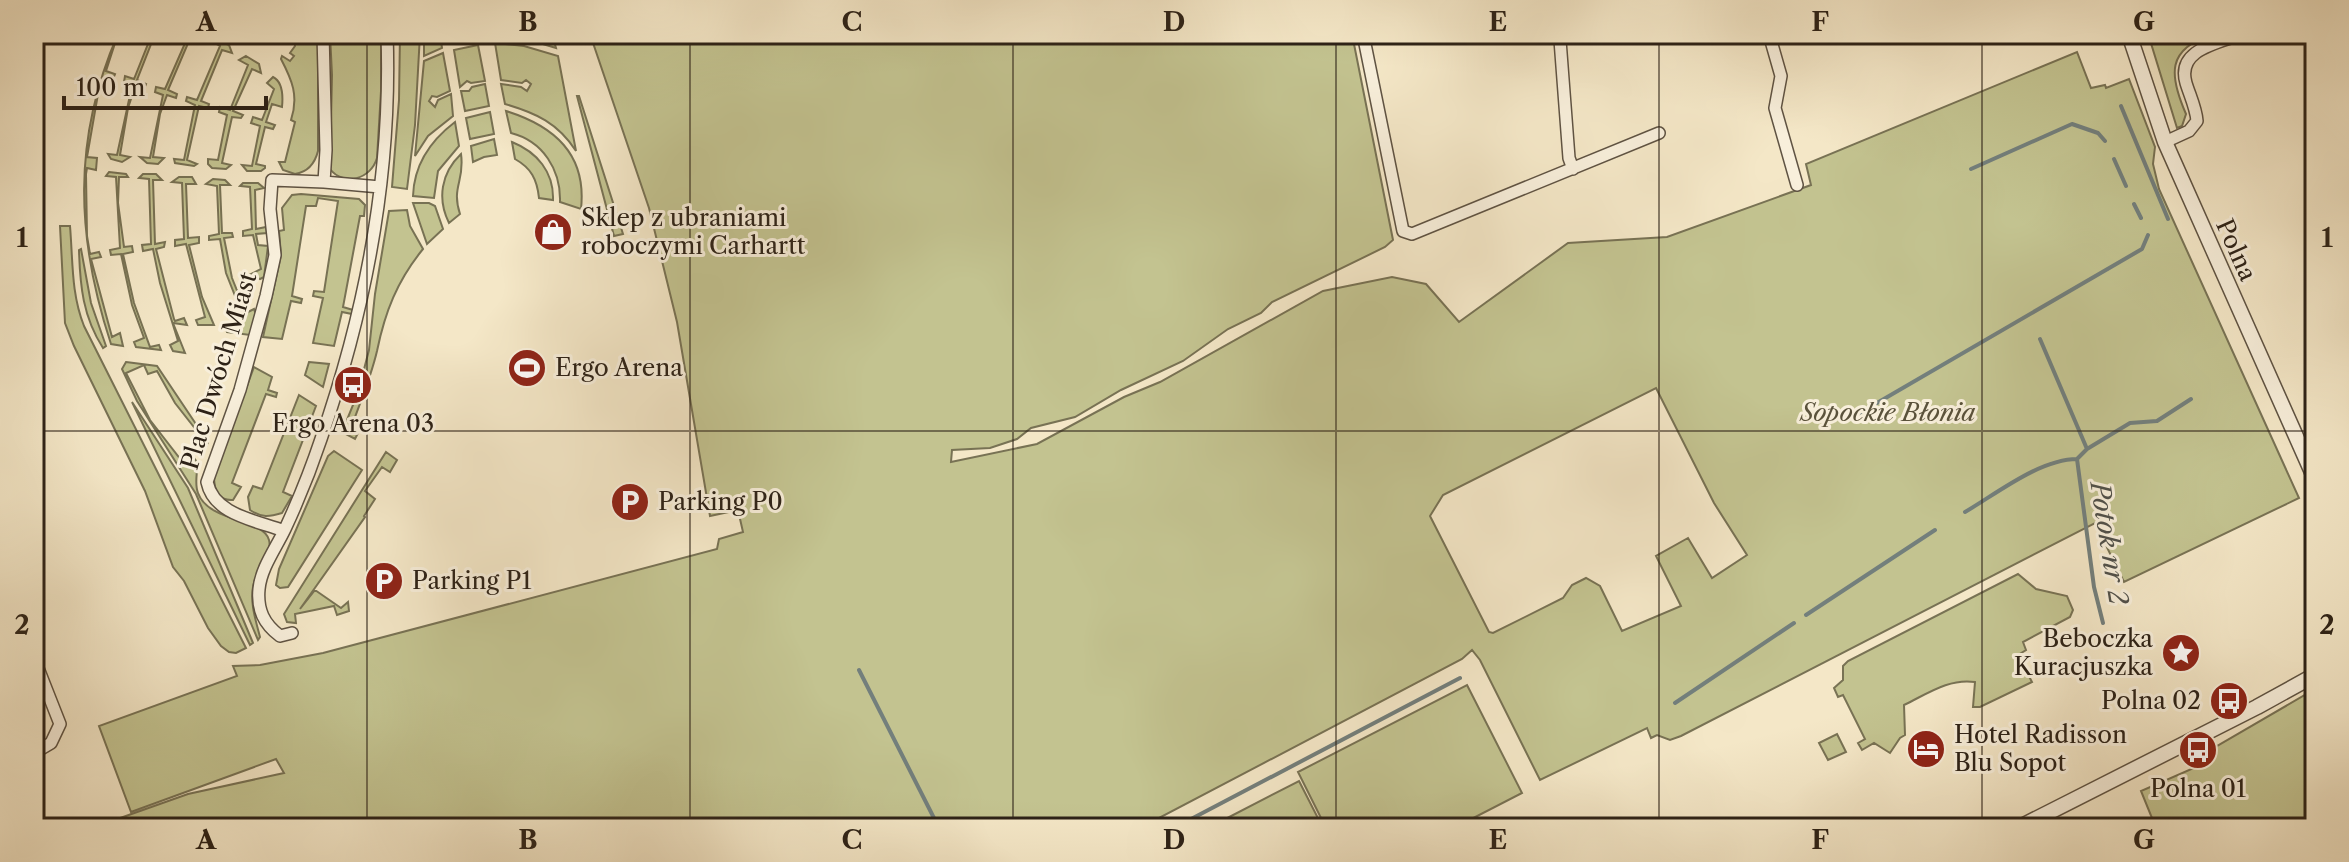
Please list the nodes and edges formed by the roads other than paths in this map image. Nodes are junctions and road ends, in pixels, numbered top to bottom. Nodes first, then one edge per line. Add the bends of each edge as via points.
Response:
1 (323, 34) edge
2 (387, 34) edge
3 (1363, 34) edge
4 (1769, 34) edge
5 (2129, 34) edge
6 (2242, 34) edge
7 (1560, 40) dead end
8 (1659, 133) dead end
9 (2165, 142) junction
10 (1573, 169) junction
11 (324, 182) junction
12 (1797, 185) dead end
13 (380, 187) junction
14 (2315, 479) edge
15 (284, 531) junction
16 (292, 633) dead end
17 (34, 658) edge
18 (2315, 675) edge
19 (34, 753) edge
20 (2018, 828) edge

1 - 11 street
2 - 13 street
3 - 10 street via 1403,231 1412,234
4 - 12 street via 1781,76 1775,108
5 - 9 street, Polna
6 - 9 street via 2188,59 2184,74 2197,121
7 - 10 street
8 - 10 street
9 - 14 street, Polna
11 - 13 street, Plac Dwóch Miast
11 - 15 street, Plac Dwóch Miast via 272,180 275,255 244,377 207,482 209,493 223,508
13 - 15 street via 365,285 340,382
15 - 16 street via 261,578 259,606 267,626 280,636
17 - 19 street via 60,724 51,743
18 - 20 street

